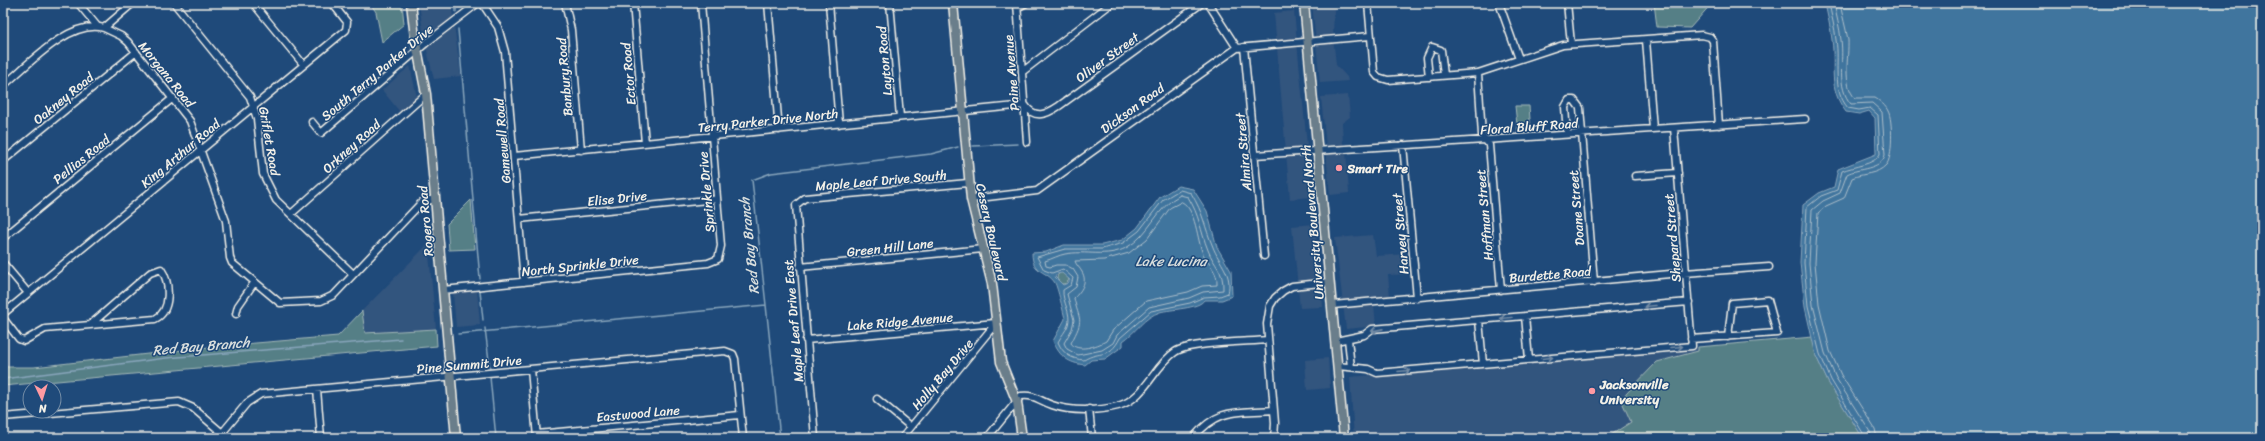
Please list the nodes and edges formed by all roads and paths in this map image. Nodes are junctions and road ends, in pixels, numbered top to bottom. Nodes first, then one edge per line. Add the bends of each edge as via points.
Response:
1 (78, 3) edge
2 (133, 3) edge
3 (174, 3) edge
4 (253, 3) edge
5 (332, 3) edge
6 (411, 3) edge
7 (478, 3) edge
8 (482, 3) edge
9 (565, 3) edge
10 (633, 3) edge
11 (701, 3) edge
12 (768, 3) edge
13 (829, 3) edge
14 (890, 3) edge
15 (953, 3) edge
16 (1026, 3) edge
17 (1112, 3) edge
18 (1202, 3) edge
19 (1208, 3) edge
20 (1304, 3) edge
21 (1368, 3) edge
22 (1499, 3) edge
23 (1567, 3) edge
24 (1017, 6) edge
25 (100, 27) junction
26 (1370, 36) junction
27 (1646, 40) junction
28 (1308, 42) junction
29 (1570, 44) junction
30 (1244, 47) junction
31 (1236, 48) junction
32 (136, 52) junction
33 (418, 52) junction
34 (1519, 59) junction
35 (303, 64) junction
36 (1022, 72) junction
37 (1478, 73) junction
38 (1429, 76) junction
39 (1444, 76) junction
40 (3, 86) edge
41 (426, 94) junction
42 (173, 98) junction
43 (254, 105) junction
44 (1025, 105) junction
45 (962, 111) junction
46 (900, 117) junction
47 (1806, 119) dead end
48 (312, 122) dead end
49 (839, 124) junction
50 (1719, 125) junction
51 (1674, 128) junction
52 (1653, 129) junction
53 (779, 130) junction
54 (1581, 133) junction
55 (1566, 134) junction
56 (712, 136) junction
57 (1485, 140) junction
58 (1027, 142) dead end
59 (645, 143) junction
60 (1403, 145) junction
61 (200, 150) junction
62 (581, 150) junction
63 (1318, 150) junction
64 (1255, 155) junction
65 (514, 156) junction
66 (3, 162) edge
67 (1678, 174) junction
68 (1635, 176) dead end
69 (968, 183) junction
70 (435, 199) junction
71 (717, 199) junction
72 (971, 199) junction
73 (797, 202) joint
74 (291, 214) junction
75 (519, 220) junction
76 (3, 238) edge
77 (984, 249) junction
78 (1264, 256) dead end
79 (718, 259) joint
80 (3, 263) edge
81 (800, 267) junction
82 (1769, 267) dead end
83 (353, 274) junction
84 (1686, 274) junction
85 (524, 282) junction
86 (1330, 282) junction
87 (1594, 282) junction
88 (254, 284) junction
89 (443, 290) junction
90 (1501, 290) junction
91 (28, 293) junction
92 (1417, 298) junction
93 (1688, 302) junction
94 (1332, 305) junction
95 (3, 314) edge
96 (236, 314) dead end
97 (1525, 316) junction
98 (3, 318) edge
99 (1478, 320) junction
100 (996, 322) junction
101 (90, 325) junction
102 (1728, 337) junction
103 (1348, 338) junction
104 (1692, 339) junction
105 (806, 340) junction
106 (1268, 340) junction
107 (1336, 341) junction
108 (1529, 360) junction
109 (1483, 364) junction
110 (1338, 366) junction
111 (1351, 368) junction
112 (530, 369) junction
113 (450, 376) junction
114 (317, 389) junction
115 (877, 399) dead end
116 (1017, 402) junction
117 (1089, 409) junction
118 (1274, 410) junction
119 (740, 415) junction
120 (3, 417) edge
121 (911, 427) junction
122 (220, 435) edge
123 (537, 436) edge
124 (228, 438) edge
125 (321, 438) edge
126 (456, 438) edge
127 (743, 438) edge
128 (815, 438) edge
129 (902, 438) edge
130 (987, 438) edge
131 (1022, 438) edge
132 (1092, 438) edge
133 (1193, 438) edge
134 (1274, 438) edge
135 (1344, 438) edge

1 - 25 street, Morgana Road
2 - 25 street
3 - 43 street, Griflet Road via 242,86
4 - 35 street
5 - 35 street, King Arthur Road via 346,20 347,27
6 - 33 main road, Rogero Road
7 - 33 street, South Terry Parker Drive
8 - 65 street, Gamewell Road via 498,27 505,52
9 - 62 street, Banbury Road via 571,30
10 - 59 street, Ector Road
11 - 56 street, Sprinkle Drive
12 - 53 street
13 - 49 street
14 - 46 street, Layton Road
15 - 45 main road, Cesery Boulevard
16 - 24 street
17 - 36 street
18 - 44 street, Oliver Street via 1048,114 1034,114
19 - 31 street
20 - 28 main road, University Boulevard North
21 - 26 street
22 - 34 street
23 - 29 street
24 - 36 street, Paine Avenue
25 - 32 street, Morgana Road via 121,36
25 - 40 street via 77,29 67,33
26 - 28 street, Dickson Road
26 - 38 street via 1374,72 1378,77 1388,80
27 - 29 street
27 - 50 street via 1702,35 1710,37 1713,41
27 - 52 street
28 - 30 street, Dickson Road
28 - 63 main road, University Boulevard North
29 - 34 street
30 - 31 street, Dickson Road
30 - 64 street, Almira Street
31 - 72 street, Dickson Road via 1037,191
32 - 42 street, Morgana Road
32 - 66 street, Oakney Road
33 - 41 main road, Rogero Road
33 - 48 street, South Terry Parker Drive via 321,133
34 - 37 street
35 - 43 street, King Arthur Road
36 - 44 street, Paine Avenue
37 - 39 street
37 - 57 street, Hoffman Street via 1482,135
38 - 39 street
38 - 39 street via 1427,58 1432,47 1441,50
41 - 70 main road, Rogero Road
41 - 74 street, Orkney Road
42 - 61 street, Morgana Road via 190,121
42 - 76 street, Pellias Road
43 - 61 street, King Arthur Road
43 - 74 street, Griflet Road via 266,183 276,200
44 - 45 street, Terry Parker Drive North
44 - 58 street, Paine Avenue
45 - 46 street, Terry Parker Drive North
45 - 69 main road, Cesery Boulevard
46 - 49 street, Terry Parker Drive North
47 - 50 street, Floral Bluff Road
49 - 53 street, Terry Parker Drive North
50 - 51 street, Floral Bluff Road
51 - 52 street, Floral Bluff Road
51 - 67 street, Shepard Street
52 - 54 street, Floral Bluff Road
53 - 56 street, Terry Parker Drive North
54 - 55 street, Floral Bluff Road
54 - 55 street, Doane Street via 1580,108 1577,101 1571,100 1565,107
54 - 87 street, Doane Street
55 - 57 street, Floral Bluff Road
56 - 59 street, Terry Parker Drive North
56 - 71 street, Sprinkle Drive
57 - 60 street, Floral Bluff Road
57 - 90 street, Hoffman Street via 1489,145
59 - 62 street, Terry Parker Drive North
60 - 63 street, Floral Bluff Road
60 - 92 street, Harvey Street
61 - 88 street, Morgana Road via 226,221 230,258 235,267
61 - 91 street, King Arthur Road
62 - 65 street, Terry Parker Drive North
63 - 64 street, Floral Bluff Road
63 - 86 main road, University Boulevard North
64 - 78 street, Almira Street
65 - 75 street, Gamewell Road
67 - 68 street
67 - 84 street, Shepard Street
69 - 72 main road, Cesery Boulevard
69 - 73 street, Maple Leaf Drive South via 805,198
70 - 83 street, Morgana Road via 422,202
70 - 89 main road, Rogero Road
71 - 75 street, Elise Drive
71 - 79 street, Sprinkle Drive via 721,246
72 - 77 main road, Cesery Boulevard
73 - 81 street, Maple Leaf Drive East via 795,210
74 - 83 street, Griflet Road
75 - 85 street, Gamewell Road
77 - 81 street, Green Hill Lane
77 - 100 main road, Cesery Boulevard via 992,284
79 - 85 street, North Sprinkle Drive via 708,263
80 - 91 street
81 - 105 street, Maple Leaf Drive East
82 - 84 street, Burdette Road
83 - 88 street, Morgana Road via 334,296 321,301 280,303
84 - 87 street, Burdette Road
84 - 93 street, Shepard Street
85 - 89 street, North Sprinkle Drive
86 - 94 main road, University Boulevard North
86 - 106 street via 1292,286 1274,298 1268,315
87 - 90 street, Burdette Road
88 - 96 street via 238,306
89 - 113 main road, Rogero Road
90 - 92 street, Burdette Road
91 - 95 street, King Arthur Road
92 - 94 street, Burdette Road
93 -> 97 street
93 - 104 street, Shepard Street
94 - 107 main road, University Boulevard North
97 -> 99 street
97 - 108 street
98 - 101 street via 19,339 24,341 45,329
99 -> 103 street via 1372,329 1364,335
99 - 109 street
100 - 105 street, Lake Ridge Avenue
100 - 116 main road, Cesery Boulevard via 1001,362
100 - 121 street, Holly Bay Drive
101 - 101 street via 155,319 161,316 167,308 165,277 161,269 150,273
102 - 102 street via 1777,333 1768,300 1732,303
102 - 104 street
103 - 107 street
103 - 111 street
108 -> 104 street, Shepard Street via 1692,346
105 - 128 street, Maple Leaf Drive East
106 - 117 street via 1184,348 1169,357 1139,394 1130,401 1119,406
106 - 118 street
107 - 110 main road, University Boulevard North
108 - 109 street
111 -> 109 street via 1368,369 1377,373
110 - 111 street
110 - 135 main road, University Boulevard North
112 - 113 street, Pine Summit Drive
112 - 119 street, Pine Summit Drive via 724,351 733,354
112 - 123 street
113 - 114 street, Pine Summit Drive
113 - 126 main road, Rogero Road
114 - 122 street, Pine Summit Drive via 256,396
114 - 125 street
115 - 121 street
116 - 117 street via 1021,396 1028,395 1061,408
116 - 130 street
116 - 131 main road, Cesery Boulevard
117 - 132 street
118 - 133 street via 1221,415 1211,419
118 - 134 street
119 - 123 street, Eastwood Lane
119 - 127 street
120 - 122 street via 179,402 193,408
121 - 129 street, Holly Bay Drive
122 - 124 street

